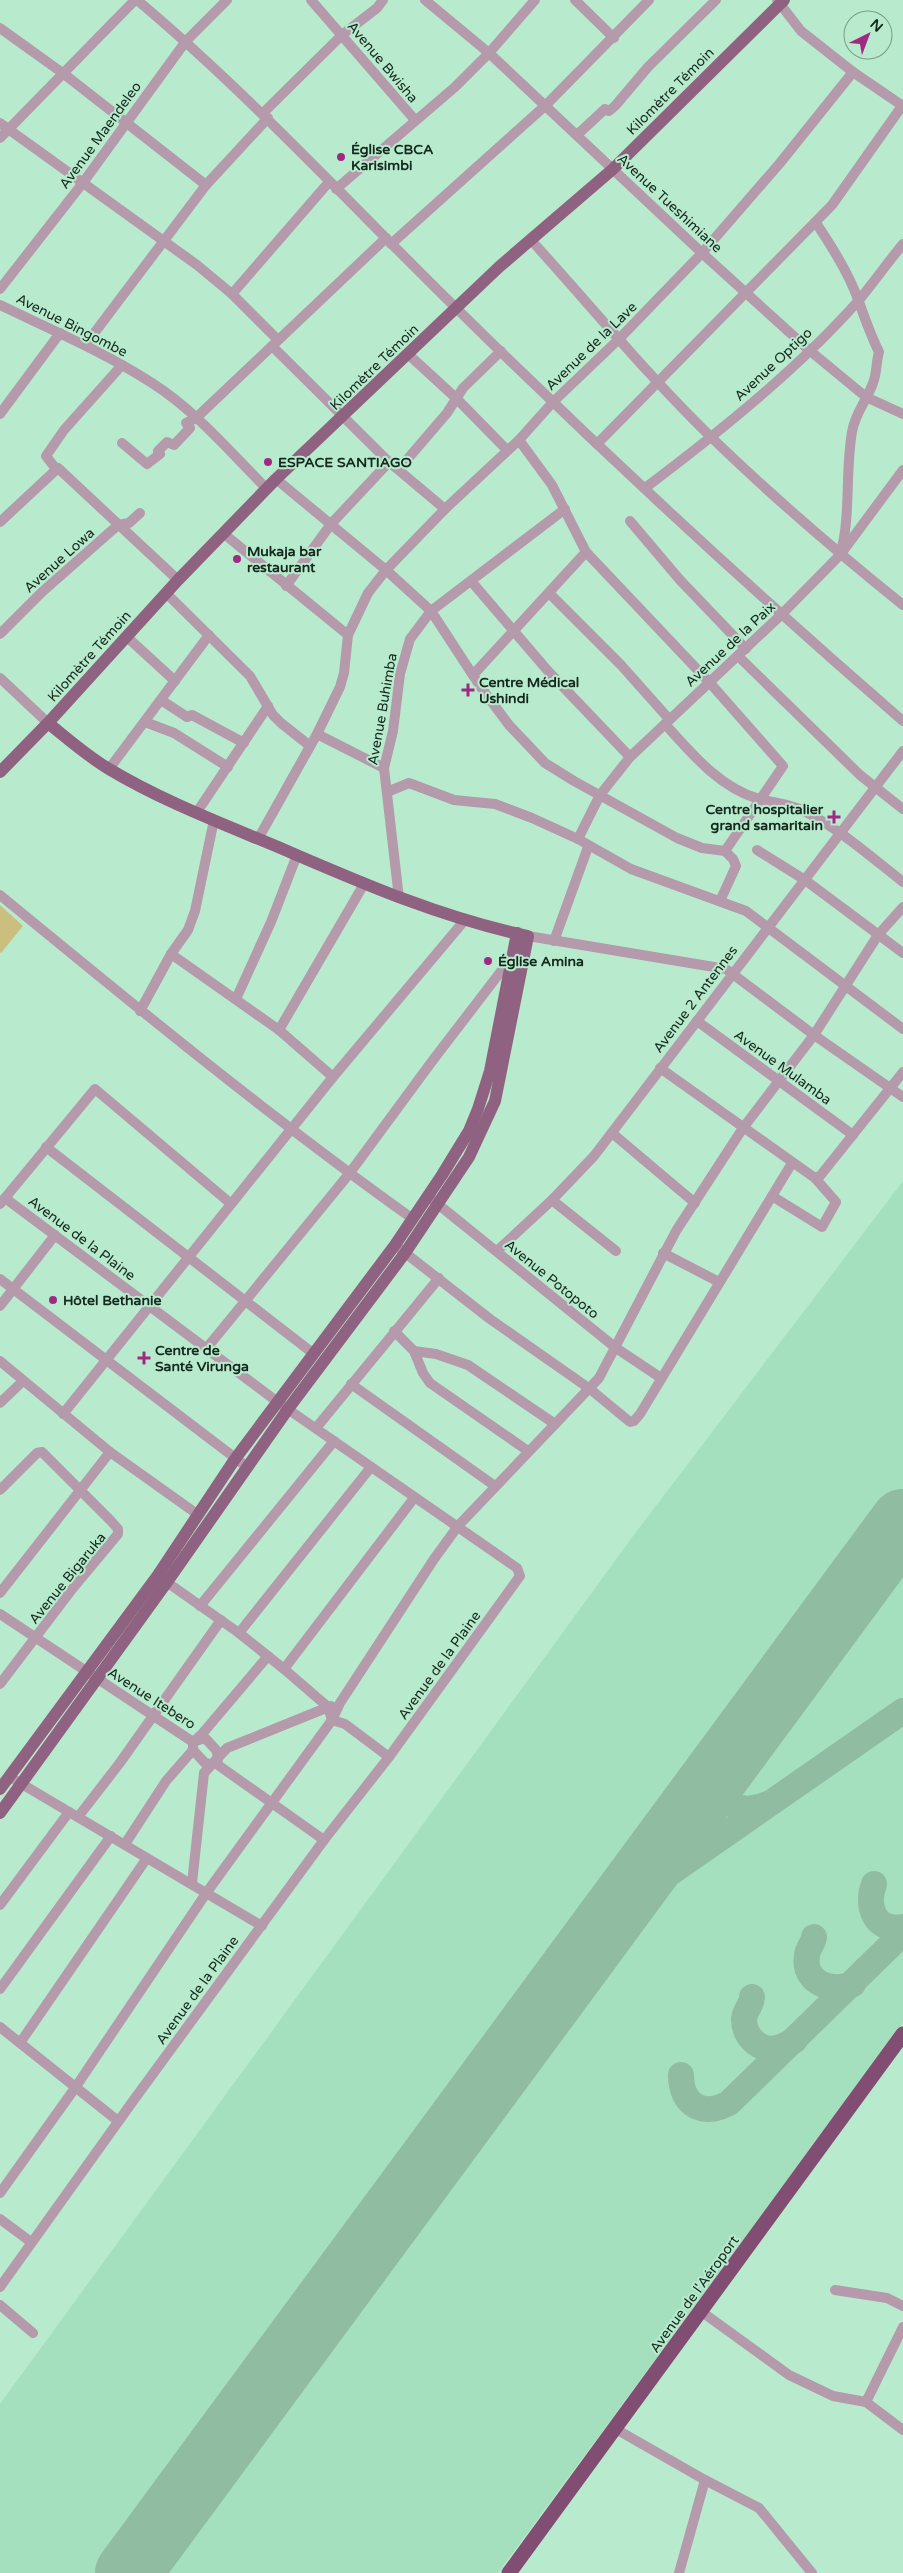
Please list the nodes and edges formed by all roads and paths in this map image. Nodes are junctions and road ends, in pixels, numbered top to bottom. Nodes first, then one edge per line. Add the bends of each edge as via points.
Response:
1 (136, 0) edge
2 (227, 0) edge
3 (311, 0) edge
4 (383, 0) edge
5 (425, 0) edge
6 (534, 0) edge
7 (575, 0) edge
8 (649, 0) edge
9 (716, 0) edge
10 (780, 1) edge
11 (0, 28) edge
12 (342, 35) junction
13 (614, 38) junction
14 (186, 41) junction
15 (490, 53) junction
16 (853, 72) junction
17 (64, 74) junction
18 (546, 105) junction
19 (902, 106) edge
20 (266, 115) junction
21 (415, 120) junction
22 (126, 122) junction
23 (4, 127) edge
24 (578, 135) junction
25 (0, 138) edge
26 (613, 169) junction
27 (82, 184) junction
28 (206, 185) junction
29 (333, 186) junction
30 (816, 222) junction
31 (163, 240) junction
32 (531, 240) junction
33 (388, 241) junction
34 (903, 244) edge
35 (702, 253) junction
36 (0, 290) edge
37 (747, 292) junction
38 (232, 294) junction
39 (858, 300) junction
40 (0, 305) edge
41 (456, 308) junction
42 (60, 334) junction
43 (619, 339) junction
44 (275, 343) junction
45 (86, 344) junction
46 (501, 350) junction
47 (810, 350) junction
48 (409, 355) junction
49 (122, 365) junction
50 (659, 382) junction
51 (866, 397) junction
52 (457, 399) junction
53 (553, 402) junction
54 (0, 414) edge
55 (903, 414) edge
56 (344, 417) junction
57 (196, 418) junction
58 (712, 438) junction
59 (520, 440) junction
60 (122, 443) dead end
61 (597, 444) junction
62 (507, 450) junction
63 (389, 462) junction
64 (56, 469) junction
65 (399, 470) junction
66 (903, 470) edge
67 (276, 479) junction
68 (645, 488) junction
69 (267, 489) junction
70 (445, 509) junction
71 (565, 509) junction
72 (140, 513) dead end
73 (630, 521) dead end
74 (0, 522) edge
75 (330, 524) junction
76 (118, 525) junction
77 (223, 533) junction
78 (586, 552) junction
79 (840, 555) junction
80 (386, 570) junction
81 (178, 580) junction
82 (471, 580) junction
83 (286, 586) junction
84 (166, 593) junction
85 (549, 593) junction
86 (903, 605) edge
87 (431, 611) junction
88 (781, 616) junction
89 (514, 632) junction
90 (0, 634) edge
91 (209, 635) junction
92 (348, 635) junction
93 (127, 636) junction
94 (746, 649) junction
95 (738, 656) junction
96 (473, 675) junction
97 (0, 678) edge
98 (175, 681) junction
99 (710, 683) junction
100 (161, 700) junction
101 (268, 706) junction
102 (903, 721) edge
103 (145, 722) junction
104 (667, 722) junction
105 (48, 723) junction
106 (316, 734) junction
107 (244, 743) junction
108 (310, 746) junction
109 (903, 751) edge
110 (630, 757) junction
111 (228, 767) junction
112 (384, 768) junction
113 (110, 769) junction
114 (0, 772) edge
115 (874, 788) junction
116 (387, 792) junction
117 (600, 795) junction
118 (759, 799) junction
119 (903, 809) edge
120 (197, 812) junction
121 (214, 820) junction
122 (840, 833) junction
123 (258, 838) junction
124 (578, 839) junction
125 (588, 847) junction
126 (757, 850) dead end
127 (725, 851) junction
128 (297, 855) junction
129 (806, 880) junction
130 (903, 882) edge
131 (364, 884) junction
132 (0, 895) edge
133 (398, 898) junction
134 (720, 901) junction
135 (903, 907) edge
136 (464, 921) junction
137 (767, 927) junction
138 (522, 934) junction
139 (878, 935) junction
140 (554, 941) junction
141 (171, 954) junction
142 (903, 954) edge
143 (513, 957) junction
144 (733, 973) junction
145 (846, 985) junction
146 (236, 999) junction
147 (140, 1011) junction
148 (697, 1021) junction
149 (903, 1029) edge
150 (279, 1030) junction
151 (814, 1035) junction
152 (660, 1068) junction
153 (903, 1072) edge
154 (333, 1077) junction
155 (780, 1080) junction
156 (891, 1089) junction
157 (903, 1097) edge
158 (481, 1098) junction
159 (495, 1101) junction
160 (291, 1128) junction
161 (743, 1128) junction
162 (612, 1133) junction
163 (853, 1135) junction
164 (46, 1147) junction
165 (792, 1163) junction
166 (349, 1174) junction
167 (815, 1178) junction
168 (772, 1196) junction
169 (434, 1200) junction
170 (552, 1200) junction
171 (3, 1201) edge
172 (230, 1203) junction
173 (695, 1204) junction
174 (413, 1219) junction
175 (55, 1235) junction
176 (394, 1245) junction
177 (616, 1250) dead end
178 (497, 1251) junction
179 (405, 1253) junction
180 (663, 1253) junction
181 (188, 1256) junction
182 (439, 1278) junction
183 (0, 1279) edge
184 (719, 1282) junction
185 (13, 1289) junction
186 (244, 1302) junction
187 (0, 1306) edge
188 (149, 1306) junction
189 (394, 1331) junction
190 (616, 1348) junction
191 (206, 1350) junction
192 (414, 1352) junction
193 (314, 1354) junction
194 (106, 1360) junction
195 (0, 1361) edge
196 (661, 1378) junction
197 (23, 1381) junction
198 (351, 1384) junction
199 (590, 1389) junction
200 (0, 1404) edge
201 (284, 1406) junction
202 (63, 1414) junction
203 (555, 1424) junction
204 (316, 1428) junction
205 (334, 1441) junction
206 (528, 1451) junction
207 (110, 1452) junction
208 (235, 1459) junction
209 (247, 1467) junction
210 (371, 1467) junction
211 (495, 1486) junction
212 (0, 1490) edge
213 (81, 1491) junction
214 (414, 1498) junction
215 (197, 1514) junction
216 (458, 1526) junction
217 (162, 1579) junction
218 (0, 1593) edge
219 (200, 1606) junction
220 (0, 1614) edge
221 (220, 1620) junction
222 (239, 1633) junction
223 (35, 1639) junction
224 (268, 1656) junction
225 (284, 1669) junction
226 (86, 1672) junction
227 (98, 1679) junction
228 (0, 1684) edge
229 (340, 1704) junction
230 (328, 1707) junction
231 (56, 1712) junction
232 (153, 1713) junction
233 (69, 1720) junction
234 (332, 1720) junction
235 (193, 1746) junction
236 (389, 1757) junction
237 (213, 1761) junction
238 (9, 1777) junction
239 (22, 1784) junction
240 (0, 1789) edge
241 (271, 1803) junction
242 (0, 1813) edge
243 (73, 1814) junction
244 (111, 1836) junction
245 (324, 1840) junction
246 (125, 1844) junction
247 (147, 1858) junction
248 (192, 1883) junction
249 (207, 1892) junction
250 (0, 1906) edge
251 (262, 1926) junction
252 (0, 1989) edge
253 (0, 2027) edge
254 (903, 2034) edge
255 (20, 2042) junction
256 (75, 2088) junction
257 (118, 2121) junction
258 (0, 2193) edge
259 (0, 2218) edge
260 (31, 2242) junction
261 (0, 2287) edge
262 (835, 2290) dead end
263 (0, 2305) edge
264 (903, 2306) edge
265 (702, 2312) junction
266 (903, 2327) edge
267 (33, 2333) dead end
268 (866, 2402) junction
269 (614, 2428) junction
270 (903, 2430) edge
271 (705, 2480) junction
272 (509, 2573) edge
273 (679, 2573) edge
274 (812, 2573) edge

1 - 14 street
1 - 17 street
2 - 14 street, Avenue Maendeleo
3 - 12 street, Avenue Bwisha
4 - 12 street
5 - 15 street, Avenue Tueshimiane
6 - 15 street
7 - 13 street
8 - 13 street
9 - 24 street via 648,67 615,106 609,111 605,109
10 - 16 street via 801,31
10 - 26 main road, Kilomètre Témoin
11 - 17 street
12 - 20 street
12 - 21 street, Avenue Bwisha
13 - 18 street
14 - 20 street
14 - 22 street, Avenue Maendeleo
15 - 18 street, Avenue Tueshimiane
15 - 21 street via 455,88
16 - 19 street
16 - 35 street, Avenue de la Lave
17 - 22 street
17 - 23 street
18 - 24 street, Avenue Tueshimiane
18 - 33 street
19 - 30 street via 832,206
20 - 28 street
20 - 29 street
21 - 29 street
22 - 27 street, Avenue Maendeleo
22 - 28 street
23 - 25 street
23 - 27 street
24 - 26 street, Avenue Tueshimiane
26 - 32 main road, Kilomètre Témoin
26 - 35 street, Avenue Tueshimiane
27 - 31 street
27 - 36 street, Avenue Maendeleo
28 - 31 street
29 - 33 street
29 - 38 street
30 - 37 street
30 - 39 street
31 - 38 street
31 - 45 street
32 - 41 main road, Kilomètre Témoin
32 - 43 street
33 - 41 street
33 - 44 street
34 - 39 street, Avenue Optigo
35 - 37 street, Avenue Tueshimiane
35 - 43 street, Avenue de la Lave
37 - 47 street, Avenue Tueshimiane
37 - 50 street
38 - 44 street
39 - 47 street, Avenue Optigo
39 - 51 street via 879,352 874,366 874,381
40 - 42 street, Avenue Bingombe
41 - 46 street
41 - 48 main road, Kilomètre Témoin
42 - 45 street, Avenue Bingombe
42 - 54 street
43 - 50 street
43 - 53 street, Avenue de la Lave
44 - 56 street
44 - 57 street
45 - 49 street, Avenue Bingombe
46 - 52 street via 463,388
46 - 53 street
47 - 51 street, Avenue Tueshimiane
47 - 58 street, Avenue Optigo
48 - 52 street
48 - 56 main road, Kilomètre Témoin
49 - 57 street, Avenue Bingombe via 156,386
49 - 64 street via 64,430 46,456
50 - 58 street
50 - 61 street
51 - 55 street, Avenue Tueshimiane
51 - 79 street via 852,432 847,521
52 - 62 street
52 - 65 street
53 - 59 street, Avenue de la Lave
53 - 61 street
56 - 63 street
56 - 67 main road, Kilomètre Témoin
57 - 60 street via 186,423 190,428 174,445 167,442 158,451 160,454 147,464
57 - 69 street, Avenue Bingombe
58 - 68 street, Avenue Optigo
58 - 79 street
59 - 62 street, Avenue de la Lave
59 - 71 street
61 - 68 street
62 - 70 street, Avenue de la Lave
63 - 65 street
63 - 75 street
64 - 74 street
64 - 76 street
65 - 70 street
66 - 79 street, Avenue de la Paix
67 - 69 main road, Kilomètre Témoin
67 - 75 street
68 - 88 street
69 - 77 main road, Kilomètre Témoin
70 - 80 street, Avenue de la Lave
71 - 78 street
71 - 82 street, Avenue Buhimba
72 - 76 street, Avenue Lowa via 129,523
73 - 94 street via 680,580
75 - 80 street
75 - 83 street
76 - 81 street
76 - 90 street, Avenue Lowa
77 - 81 main road, Kilomètre Témoin
77 - 83 street
78 - 85 street
78 - 99 street
79 - 86 street
79 - 88 street, Avenue de la Paix
80 - 87 street
80 - 92 street, Avenue de la Lave via 368,593
81 - 84 main road, Kilomètre Témoin
82 - 87 street, Avenue Buhimba
82 - 89 street
83 - 92 street
84 - 91 street
84 - 93 main road, Kilomètre Témoin
85 - 89 street
85 - 104 street via 621,666
87 - 96 street
87 - 112 street, Avenue Buhimba via 410,639 404,655
88 - 94 street, Avenue de la Paix
88 - 102 street
89 - 96 street
89 - 110 street
91 - 98 street
91 - 101 street via 250,676
92 - 106 street, Avenue de la Lave via 344,673
93 - 98 street
93 - 105 main road, Kilomètre Témoin
94 - 95 street, Avenue de la Paix
95 - 99 street, Avenue de la Paix
95 - 115 street
96 - 117 street via 509,725 545,763
97 - 105 street
98 - 100 street
99 - 104 street, Avenue de la Paix
99 - 118 street via 782,766
100 - 103 street
100 - 107 street via 187,717 192,715
101 - 107 street
101 - 108 street via 281,723
103 - 111 street via 174,733
103 - 113 street
104 - 110 street, Avenue de la Paix
104 - 118 street via 700,762 724,781
105 - 113 main road
105 - 114 main road, Kilomètre Témoin
106 - 108 street, Avenue de la Lave
106 - 112 street
107 - 111 street
108 - 123 street, Avenue de la Lave
109 - 115 street, Avenue 2 Antennes
110 - 117 street, Avenue de la Paix
111 - 120 street
112 - 116 street, Avenue Buhimba
113 - 120 main road
115 - 119 street
115 - 122 street, Avenue 2 Antennes
116 - 124 street via 413,784 454,800 505,808
116 - 133 street, Avenue Buhimba
117 - 124 street, Avenue de la Paix
117 - 127 street via 677,838 702,848
118 - 122 street via 792,806
118 - 127 street
120 - 121 main road
121 - 123 main road
121 - 141 street via 195,911 188,930
122 - 129 street, Avenue 2 Antennes
122 - 130 street
123 - 128 main road
124 - 125 street
125 - 134 street via 631,869
125 - 140 street
126 - 129 street
127 - 134 street via 736,866
128 - 131 main road
128 - 146 street
129 - 137 street, Avenue 2 Antennes
129 - 139 street
131 - 133 main road
131 - 150 street
132 - 147 street
133 - 136 main road
134 - 137 street via 746,911
135 - 139 street
136 - 138 main road
136 - 154 street
137 - 144 street, Avenue 2 Antennes
137 - 145 street
138 - 140 street
138 - 143 main road
138 - 159 main road
139 - 142 street
139 - 145 street
140 - 144 street via 706,964
141 - 146 street
141 - 147 street
143 - 158 main road via 490,1071
143 - 166 street
144 - 148 street, Avenue 2 Antennes
144 - 151 street
145 - 149 street
145 - 151 street
146 - 150 street
147 - 160 street
148 - 152 street, Avenue 2 Antennes
148 - 155 street, Avenue Mulamba
150 - 154 street
151 - 155 street
151 - 156 street
152 - 161 street
152 - 162 street, Avenue 2 Antennes
153 - 156 street
154 - 160 street
155 - 161 street
155 - 163 street, Avenue Mulamba
156 - 157 street
156 - 163 street
158 - 159 main road
158 - 169 main road via 469,1131
159 - 169 main road via 474,1149
160 - 166 street
160 - 172 street
161 - 165 street
161 - 173 street
162 - 170 street, Avenue 2 Antennes
162 - 173 street
163 - 167 street
164 - 171 street
164 - 172 street via 95,1089
164 - 181 street
165 - 167 street
165 - 168 street
166 - 174 street
166 - 186 street
167 - 168 street via 836,1202 822,1227
168 - 184 street
169 - 174 main road
169 - 178 street, Avenue Potopoto
169 - 179 main road
170 - 177 street
170 - 178 street, Avenue 2 Antennes
171 - 175 street, Avenue de la Plaine
172 - 181 street
173 - 180 street
174 - 176 main road
175 - 185 street
175 - 188 street, Avenue de la Plaine
176 - 179 street
176 - 193 main road
178 - 190 street, Avenue Potopoto
179 - 182 street
179 - 201 main road
180 - 184 street
180 - 190 street
181 - 186 street
181 - 188 street
182 - 189 street
182 - 199 street via 490,1319
183 - 185 street
184 - 196 street
185 - 187 street
185 - 194 street
186 - 191 street
186 - 193 street
188 - 191 street, Avenue de la Plaine
188 - 194 street
189 - 192 street
189 - 198 street
190 - 196 street, Avenue Potopoto
190 - 199 street
191 - 201 street, Avenue de la Plaine
192 - 203 street via 436,1354 468,1365
192 - 206 street via 430,1383
193 - 201 main road
194 - 202 street
194 - 208 street
195 - 197 street
196 - 199 street via 640,1414 630,1422
197 - 200 street
197 - 202 street
198 - 204 street
198 - 211 street
199 - 203 street
201 - 204 street, Avenue de la Plaine
201 - 208 main road
201 - 209 main road
202 - 207 street
203 - 206 street
204 - 205 street, Avenue de la Plaine
205 - 210 street, Avenue de la Plaine
205 - 219 street
206 - 211 street
207 - 213 street
207 - 215 street
208 - 209 street
208 - 215 main road
209 - 217 main road
210 - 214 street, Avenue de la Plaine
210 - 222 street
211 - 216 street
212 - 213 street, Avenue Bigaruka via 38,1453 46,1454
213 - 218 street
213 - 223 street, Avenue Bigaruka via 111,1520 118,1534
214 - 216 street, Avenue de la Plaine
214 - 225 street
215 - 217 main road
216 - 229 street
216 - 236 street, Avenue de la Plaine via 517,1568 520,1576
217 - 219 street
217 - 226 main road
217 - 227 main road
219 - 221 street
220 - 223 street, Avenue Itebero
221 - 222 street
221 - 232 street
222 - 224 street
223 - 226 street, Avenue Itebero
223 - 228 street, Avenue Bigaruka
224 - 225 street
224 - 235 street
225 - 230 street
226 - 227 street, Avenue Itebero
226 - 231 main road
227 - 232 street, Avenue Itebero
227 - 233 main road
229 - 230 street
229 - 234 street
230 - 234 street
230 - 237 street via 227,1748
231 - 233 main road
231 - 238 main road
232 - 235 street, Avenue Itebero
232 - 243 street via 119,1764
233 - 239 main road
234 - 236 street via 345,1724
234 - 241 street
235 - 237 street via 205,1763
235 - 237 street, Avenue Itebero via 205,1738 217,1751
235 - 246 street
236 - 245 street, Avenue de la Plaine
237 - 241 street, Avenue Itebero
237 - 248 street via 204,1773
238 - 239 street
238 - 240 main road
239 - 242 main road
239 - 243 street
241 - 245 street, Avenue Itebero
241 - 249 street
243 - 244 street
243 - 250 street
244 - 246 street
244 - 252 street
245 - 251 street, Avenue de la Plaine
246 - 247 street
247 - 248 street
247 - 255 street
248 - 249 street
249 - 251 street
249 - 256 street
251 - 257 street, Avenue de la Plaine
253 - 255 street
254 - 265 highway, Avenue de l'Aéroport
255 - 256 street
256 - 257 street
256 - 258 street
257 - 260 street, Avenue de la Plaine
259 - 260 street
260 - 261 street, Avenue de la Plaine
262 - 264 street via 887,2298
263 - 267 street
265 - 268 street via 789,2376 833,2396
265 - 269 highway, Avenue de l'Aéroport
266 - 268 street
268 - 270 street
269 - 271 street
269 - 272 highway, Avenue de l'Aéroport
271 - 273 street
271 - 274 street via 759,2508

